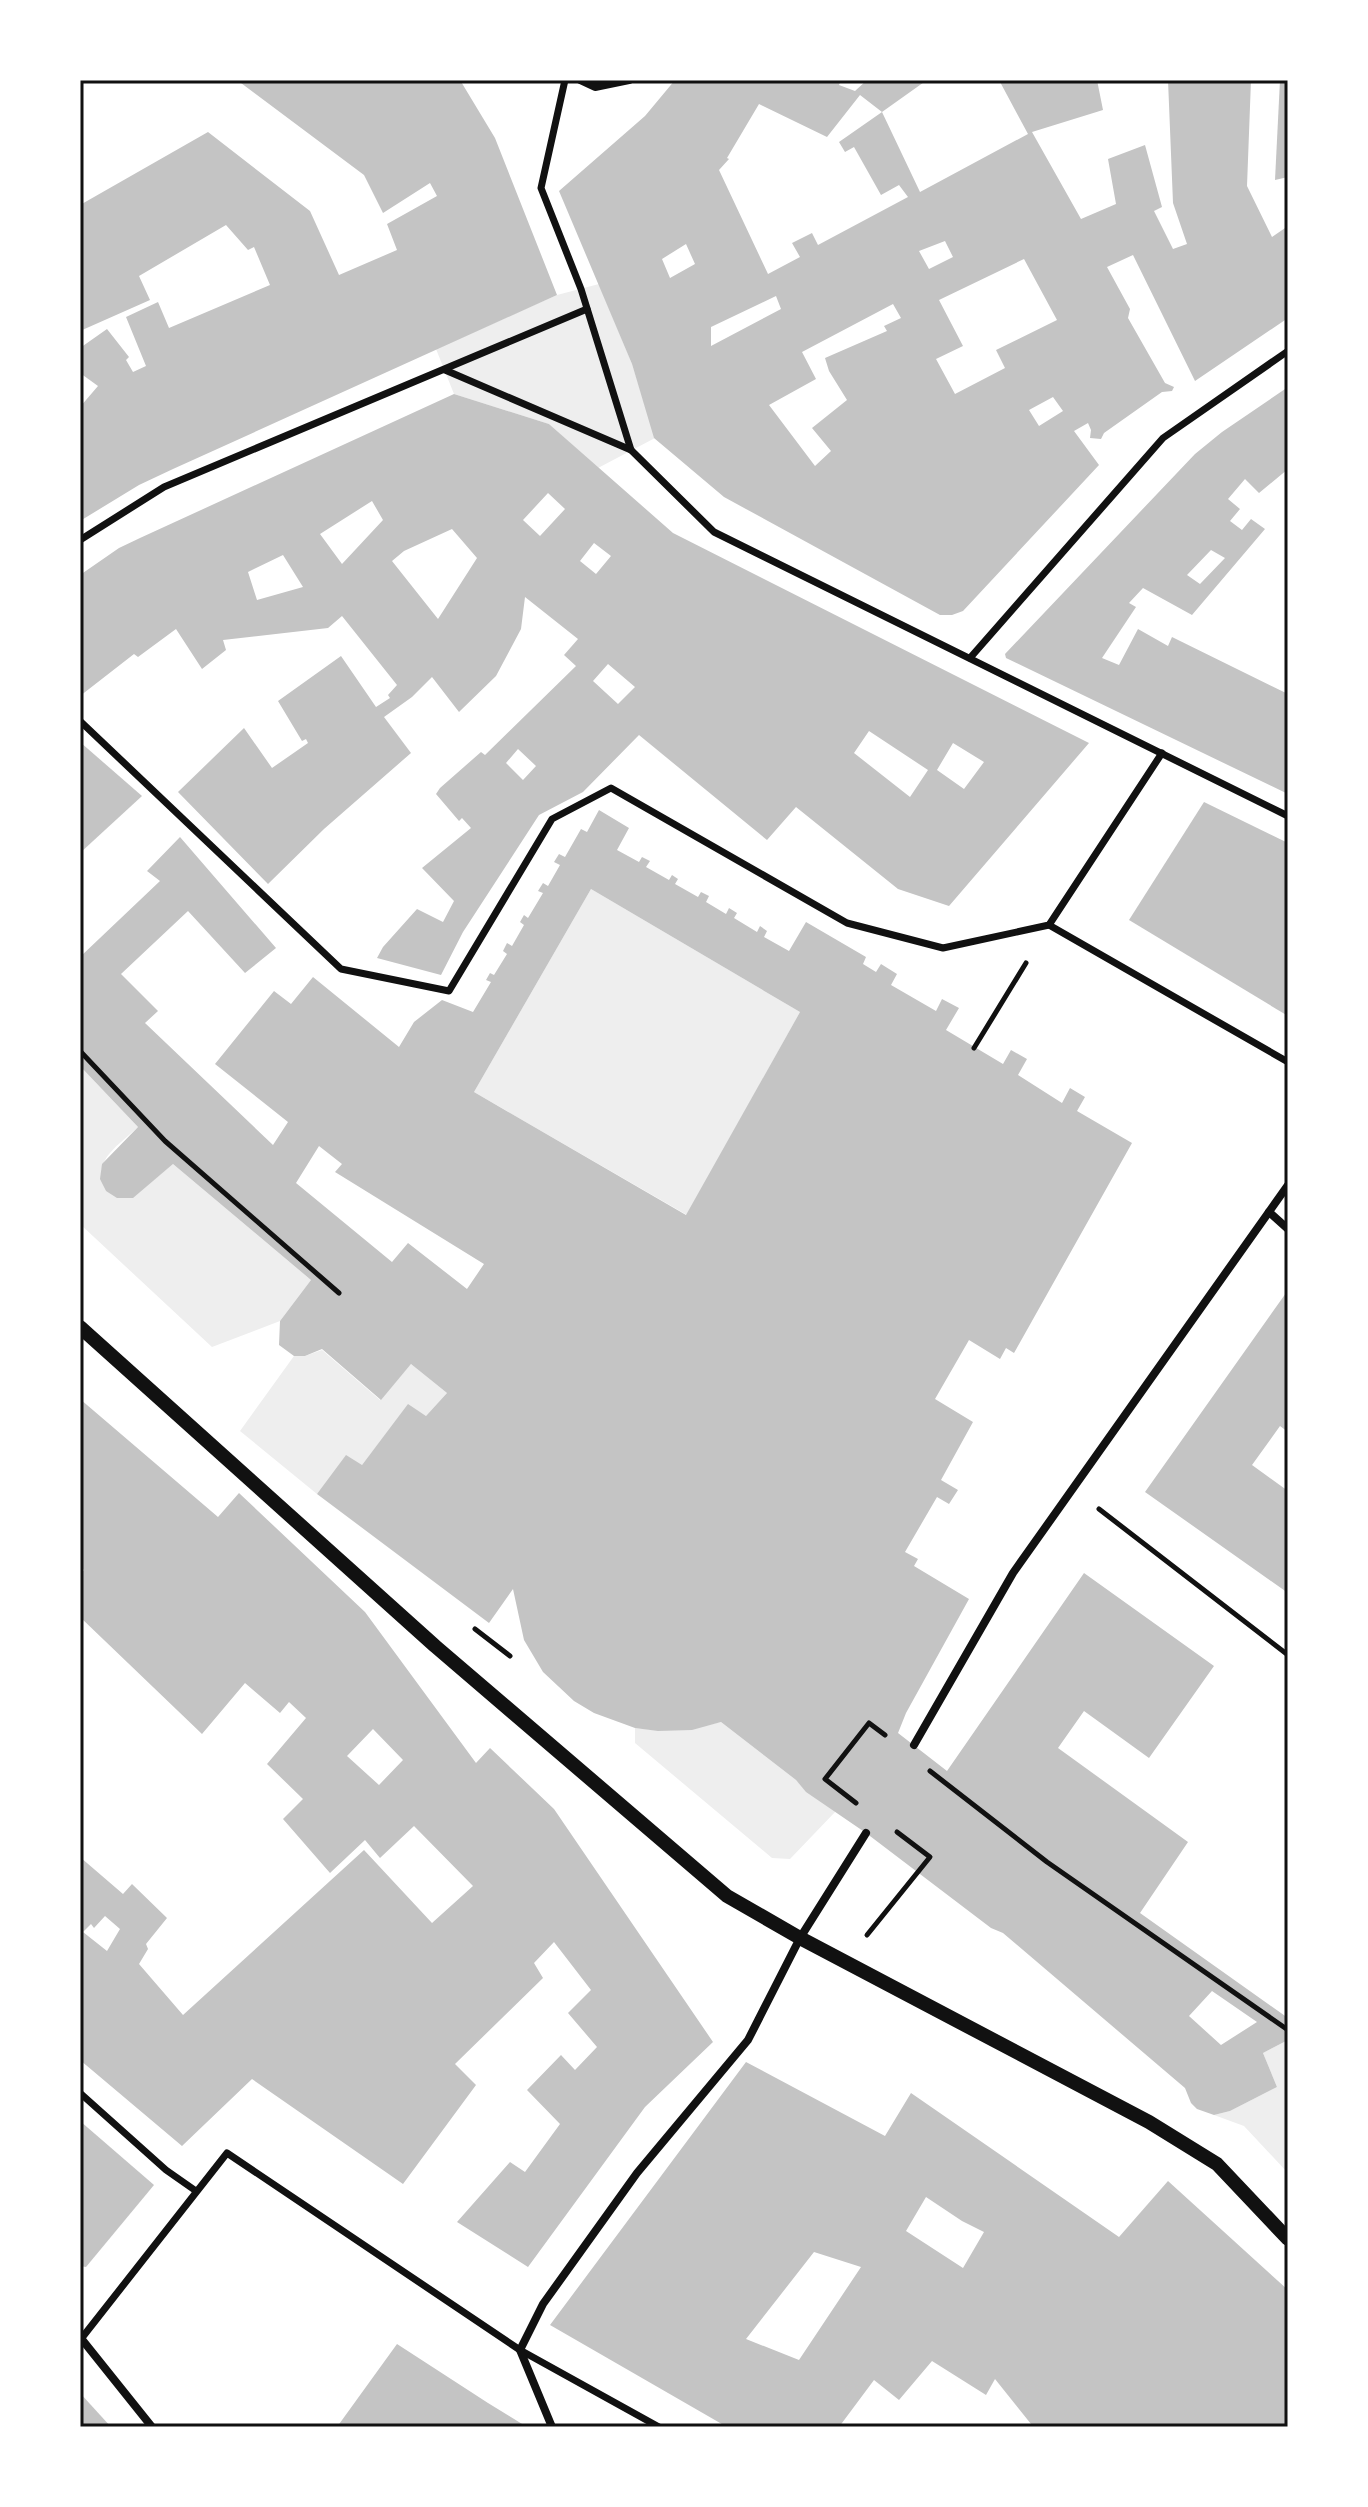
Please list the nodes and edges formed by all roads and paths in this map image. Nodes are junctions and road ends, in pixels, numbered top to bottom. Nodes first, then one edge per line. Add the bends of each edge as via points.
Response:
1 (565, 80) edge
2 (580, 80) edge
3 (629, 80) edge
4 (587, 309) junction
5 (1288, 351) edge
6 (445, 370) junction
7 (631, 450) junction
8 (80, 540) edge
9 (970, 658) junction
10 (80, 721) edge
11 (1162, 753) junction
12 (1288, 816) edge
13 (1049, 925) junction
14 (974, 1048) dead end
15 (80, 1051) edge
16 (1288, 1062) edge
17 (1288, 1185) edge
18 (1269, 1212) junction
19 (1288, 1229) edge
20 (339, 1293) dead end
21 (80, 1327) edge
22 (1073, 1489) junction
23 (475, 1629) dead end
24 (1288, 1655) edge
25 (510, 1656) dead end
26 (893, 1741) dead end
27 (914, 1745) dead end
28 (928, 1769) dead end
29 (862, 1807) dead end
30 (885, 1824) dead end
31 (866, 1833) dead end
32 (800, 1938) junction
33 (846, 1962) junction
34 (1288, 2030) edge
35 (80, 2093) edge
36 (196, 2191) junction
37 (1288, 2239) edge
38 (80, 2338) edge
39 (520, 2350) junction
40 (152, 2427) edge
41 (552, 2427) edge
42 (659, 2427) edge

1 - 4 street via 541,188
2 - 3 street via 595,87
4 - 6 street
4 - 7 street
5 - 9 street via 1163,438
6 - 7 street
6 - 8 street via 164,487
7 - 9 street via 714,532
9 - 11 street
10 - 13 street via 341,969 449,991 552,819 611,788 847,923 943,948
11 - 12 street
11 - 13 street
13 - 14 path
13 - 16 street
15 - 20 path via 165,1141
17 - 18 street
18 - 19 street
18 - 22 street
21 - 32 street via 435,1646 727,1896
22 - 24 path
22 - 27 street via 1013,1573
23 - 25 path
26 - 29 path via 869,1723 825,1779
28 - 34 path via 1047,1862
30 - 33 path via 930,1857
31 - 32 street
32 - 33 street
32 - 39 street via 748,2040 637,2173 543,2304
33 - 37 street via 1163,2130 1217,2164
35 - 36 street
36 - 38 street
36 - 39 street via 227,2153
38 - 40 street
39 - 41 street
39 - 42 street

